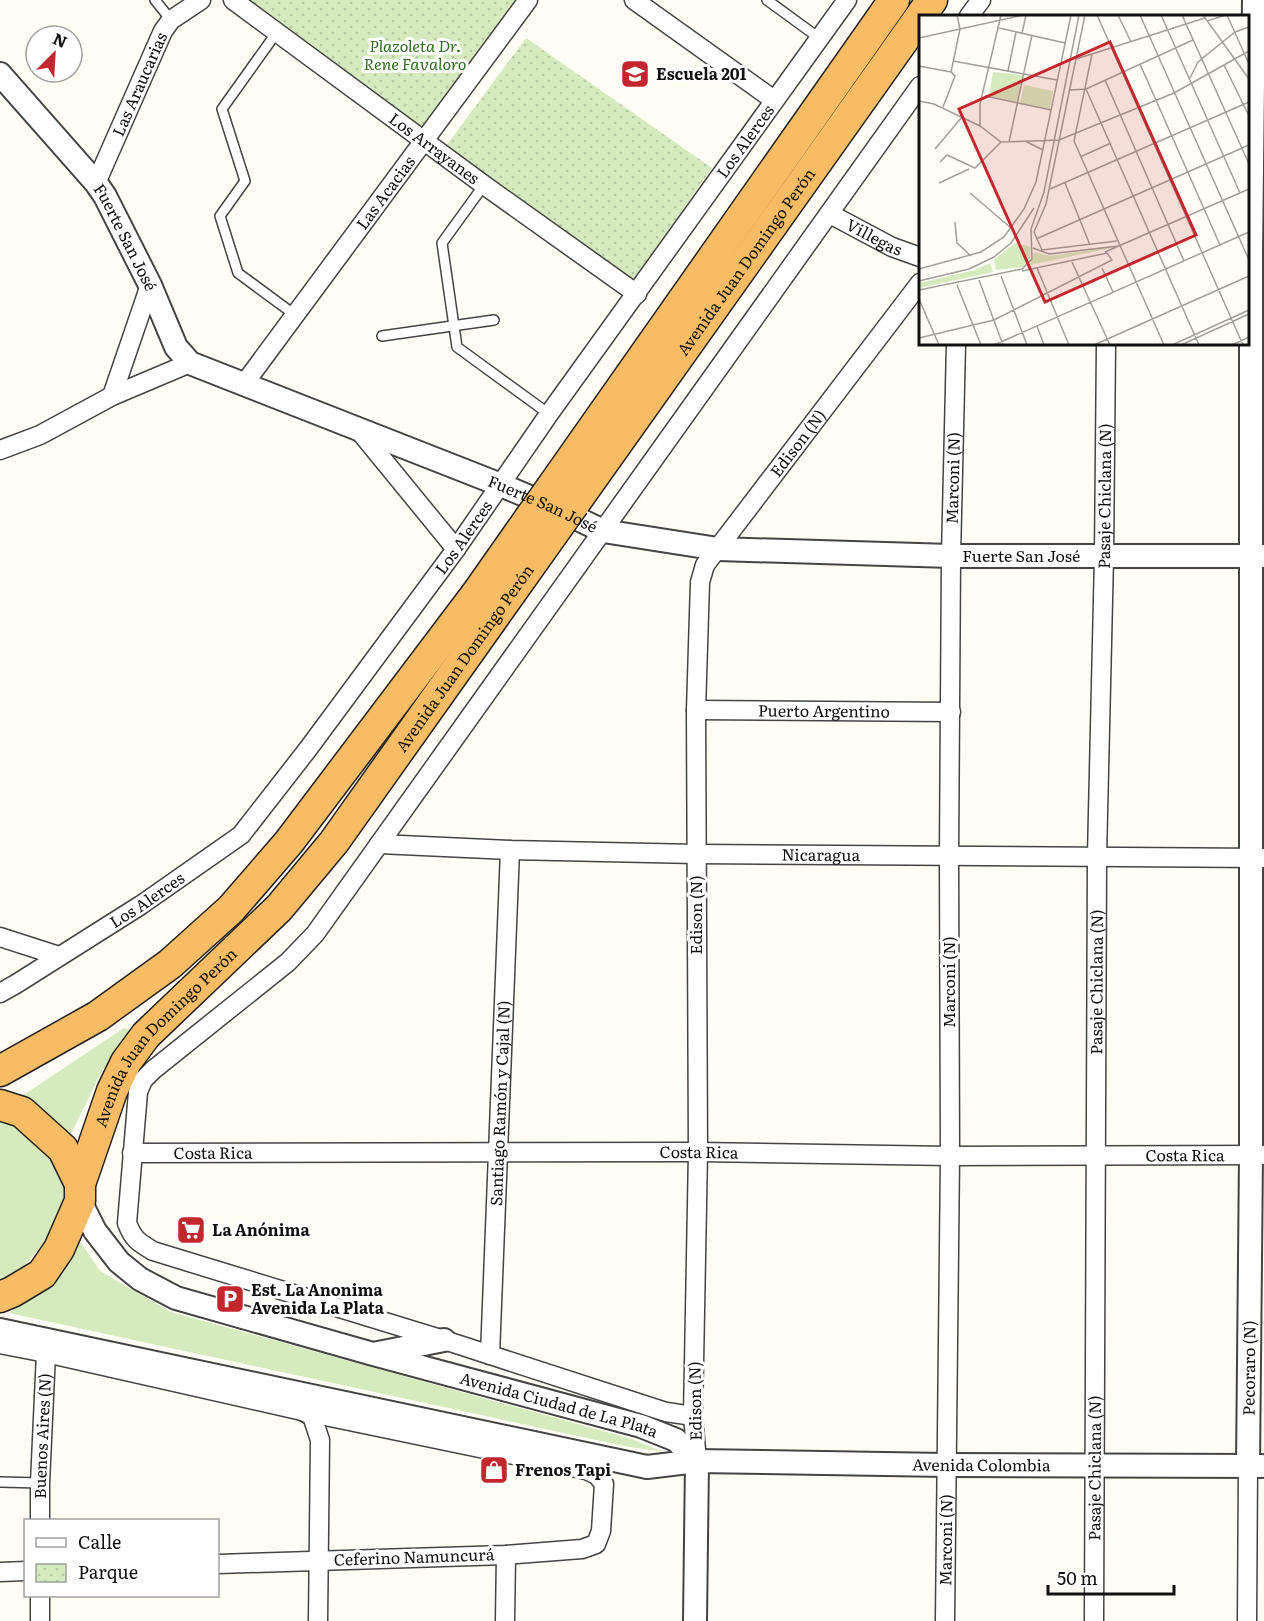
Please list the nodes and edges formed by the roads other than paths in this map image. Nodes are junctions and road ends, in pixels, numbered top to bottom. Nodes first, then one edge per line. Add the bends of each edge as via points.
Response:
1 (155, 0) edge
2 (201, 0) edge
3 (233, 0) edge
4 (528, 0) edge
5 (634, 0) edge
6 (767, 0) edge
7 (847, 0) edge
8 (894, 0) edge
9 (932, 0) edge
10 (1254, 0) edge
11 (921, 15) edge
12 (919, 17) edge
13 (171, 20) junction
14 (277, 32) junction
15 (819, 38) junction
16 (1255, 51) edge
17 (0, 74) edge
18 (919, 89) edge
19 (774, 100) junction
20 (425, 140) junction
21 (96, 183) junction
22 (484, 185) junction
23 (830, 214) junction
24 (1254, 251) edge
25 (919, 256) edge
26 (150, 285) junction
27 (919, 286) edge
28 (637, 294) junction
29 (295, 315) junction
30 (494, 320) dead end
31 (454, 326) junction
32 (382, 336) dead end
33 (956, 345) edge
34 (1106, 345) edge
35 (190, 363) junction
36 (244, 384) junction
37 (112, 396) junction
38 (549, 414) junction
39 (357, 428) junction
40 (0, 450) edge
41 (501, 485) junction
42 (563, 496) junction
43 (541, 527) junction
44 (603, 531) junction
45 (456, 549) junction
46 (718, 549) junction
47 (951, 556) junction
48 (1258, 556) edge
49 (1104, 557) junction
50 (696, 710) junction
51 (951, 712) junction
52 (379, 844) junction
53 (510, 850) junction
54 (696, 854) junction
55 (949, 855) junction
56 (1097, 856) junction
57 (1257, 858) edge
58 (0, 937) edge
59 (59, 956) junction
60 (0, 993) edge
61 (0, 1071) edge
62 (0, 1105) edge
63 (698, 1152) junction
64 (132, 1153) junction
65 (498, 1153) junction
66 (1096, 1155) junction
67 (1257, 1155) edge
68 (950, 1156) junction
69 (80, 1193) junction
70 (153, 1251) joint
71 (0, 1297) edge
72 (0, 1330) edge
73 (444, 1341) junction
74 (0, 1344) edge
75 (46, 1353) junction
76 (373, 1354) junction
77 (490, 1355) junction
78 (258, 1383) junction
79 (311, 1413) junction
80 (693, 1416) junction
81 (697, 1461) junction
82 (1095, 1464) junction
83 (946, 1465) junction
84 (1256, 1466) edge
85 (0, 1482) edge
86 (40, 1483) junction
87 (40, 1519) edge
88 (506, 1555) junction
89 (318, 1560) junction
90 (219, 1564) edge
91 (24, 1571) edge
92 (0, 1572) edge
93 (40, 1597) edge
94 (39, 1621) edge
95 (318, 1621) edge
96 (505, 1621) edge
97 (695, 1621) edge
98 (945, 1621) edge
99 (1094, 1621) edge
100 (1247, 1621) edge

1 - 13 lane
2 - 13 street, Las Araucarias
3 - 14 street, Los Arrayanes
4 - 20 street, Las Acacias
5 - 19 street
6 - 15 lane
7 - 15 street, Los Alerces
8 - 42 highway, Avenida Juan Domingo Perón
9 - 11 highway, Avenida Juan Domingo Perón
10 - 16 street, Pecoraro (N)
12 - 42 highway, Avenida Juan Domingo Perón
13 - 21 street, Las Araucarias
14 - 20 street, Los Arrayanes
14 - 29 lane via 222,109 245,181 220,216 238,273
15 - 19 street, Los Alerces
16 - 24 street, Pecoraro (N)
17 - 21 street, Fuerte San José
18 - 23 street, Avenida Juan Domingo Perón
19 - 28 street, Los Alerces
20 - 22 street, Los Arrayanes
20 - 29 street, Las Acacias
21 - 26 street, Fuerte San José
22 - 28 street, Los Arrayanes
22 - 31 lane via 442,243
23 - 25 street, Villegas via 892,247
23 - 44 street, Avenida Juan Domingo Perón
24 - 48 street, Pecoraro (N)
26 - 35 street, Fuerte San José via 176,347
26 - 37 street
27 - 46 street, Edison (N)
28 - 38 street, Los Alerces
29 - 36 street, Las Acacias
30 - 31 lane
31 - 32 lane
31 - 38 lane via 457,347
33 - 47 street, Marconi (N)
34 - 49 street, Pasaje Chiclana (N)
35 - 36 street, Fuerte San José
35 - 37 street
36 - 39 street, Fuerte San José
37 - 40 street via 40,435
38 - 41 street, Los Alerces
39 - 41 street, Fuerte San José
39 - 45 street
41 - 44 street, Fuerte San José
41 - 45 street, Los Alerces
42 - 43 highway, Avenida Juan Domingo Perón, bridge
43 - 61 highway, Avenida Juan Domingo Perón via 477,593 289,842 231,909 170,964 98,1016
43 - 69 highway, Avenida Juan Domingo Perón via 334,842 279,908 146,1035 126,1062 112,1091
44 - 46 street, Fuerte San José
44 - 52 street, Avenida Juan Domingo Perón
45 - 59 street, Los Alerces via 241,835
46 - 47 street, Fuerte San José
46 - 50 street, Edison (N) via 705,565 700,582
47 - 49 street, Fuerte San José
47 - 51 street, Marconi (N)
48 - 49 street, Fuerte San José
48 - 57 street, Pecoraro (N)
49 - 56 street, Pasaje Chiclana (N)
50 - 51 street, Puerto Argentino
50 - 54 street, Edison (N)
51 - 55 street, Marconi (N)
52 - 53 street, Nicaragua
52 - 64 street, Avenida Juan Domingo Perón via 315,934 288,962 143,1080 136,1103
53 - 54 street, Nicaragua
53 - 65 street, Santiago Ramón y Cajal (N)
54 - 55 street, Nicaragua
54 - 63 street, Edison (N)
55 - 56 street, Nicaragua
55 - 68 street, Marconi (N)
56 - 57 street, Nicaragua
56 - 66 street, Pasaje Chiclana (N)
57 - 67 street, Pecoraro (N)
58 - 59 street
59 - 60 street, Los Alerces
62 - 69 highway via 22,1112 63,1149
63 - 65 street, Costa Rica
63 - 68 street, Costa Rica
63 - 80 street, Edison (N)
64 - 65 street, Costa Rica
64 - 70 street, Avenida Juan Domingo Perón via 127,1223 132,1236
65 - 77 street, Santiago Ramón y Cajal (N)
66 - 67 street, Costa Rica
66 - 68 street, Costa Rica
66 - 82 street, Pasaje Chiclana (N)
67 - 84 street, Pecoraro (N)
68 - 83 street, Marconi (N)
69 - 71 highway, Avenida Juan Domingo Perón via 59,1249 42,1274
69 - 76 street, Avenida Ciudad de La Plata via 95,1231 119,1262 140,1279 176,1298
70 - 73 street, Avenida Ciudad de La Plata
72 - 78 street, Avenida Ciudad de La Plata
73 - 76 street
73 - 77 street, Avenida Ciudad de La Plata
74 - 75 street
75 - 79 street
75 - 86 street, Buenos Aires (N)
76 - 81 street, Avenida Ciudad de La Plata via 641,1426 676,1440
77 - 80 street, Avenida Ciudad de La Plata via 666,1412
78 - 79 street
78 - 81 street, Avenida Ciudad de La Plata via 648,1467
79 - 88 street, Ceferino Namuncurá via 597,1475 604,1484 602,1531 596,1544 582,1549
79 - 89 street via 320,1440
80 - 81 street, Edison (N)
81 - 83 street, Avenida Colombia
81 - 97 street, Edison (N)
82 - 83 street, Avenida Colombia
82 - 84 street, Avenida Colombia
82 - 99 street, Pasaje Chiclana (N)
83 - 98 street, Marconi (N)
84 - 100 street, Pecoraro (N)
85 - 86 lane
86 - 87 street, Buenos Aires (N)
88 - 89 street, Ceferino Namuncurá
88 - 96 street
89 - 90 street, Ceferino Namuncurá
89 - 95 street
91 - 92 street
93 - 94 street

